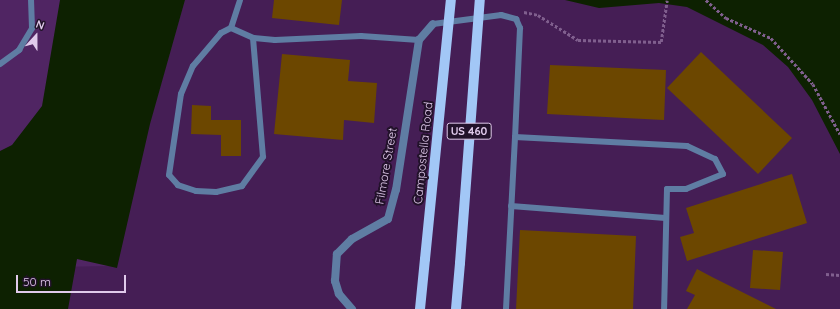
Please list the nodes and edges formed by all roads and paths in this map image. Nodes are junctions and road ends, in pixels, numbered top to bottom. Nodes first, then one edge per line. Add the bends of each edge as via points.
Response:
1 (31, 0) edge
2 (240, 0) edge
3 (450, 0) edge
4 (480, 0) edge
5 (667, 0) edge
6 (706, 0) edge
7 (518, 11) dead end
8 (433, 24) joint
9 (231, 28) junction
10 (253, 38) junction
11 (419, 40) junction
12 (0, 64) edge
13 (840, 134) edge
14 (515, 137) junction
15 (511, 206) junction
16 (666, 218) junction
17 (826, 274) dead end
18 (840, 275) edge
19 (352, 309) edge
20 (420, 309) edge
21 (456, 309) edge
22 (506, 309) edge
23 (664, 309) edge

1 - 12 lane via 32,28 18,50
2 - 9 lane
3 - 20 main road, Campostella Road / US 460, bridge
4 - 21 main road, US 460, bridge
5 - 7 path via 661,42 578,40 538,14
6 - 13 path via 726,18 771,38 813,84
8 - 11 street
8 - 14 lane via 501,15 516,19 520,28
9 - 10 lane
9 - 10 lane via 204,51 193,66 181,94 169,175 178,185 196,191 216,192 242,186 263,157
10 - 11 lane via 361,36
11 - 19 street, Filmore Street via 388,219 343,246 334,267 339,294
14 - 15 lane
14 - 16 lane via 687,146 715,159 723,174 686,190 667,189
15 - 16 lane
15 - 22 lane
16 - 23 lane
17 - 18 path

